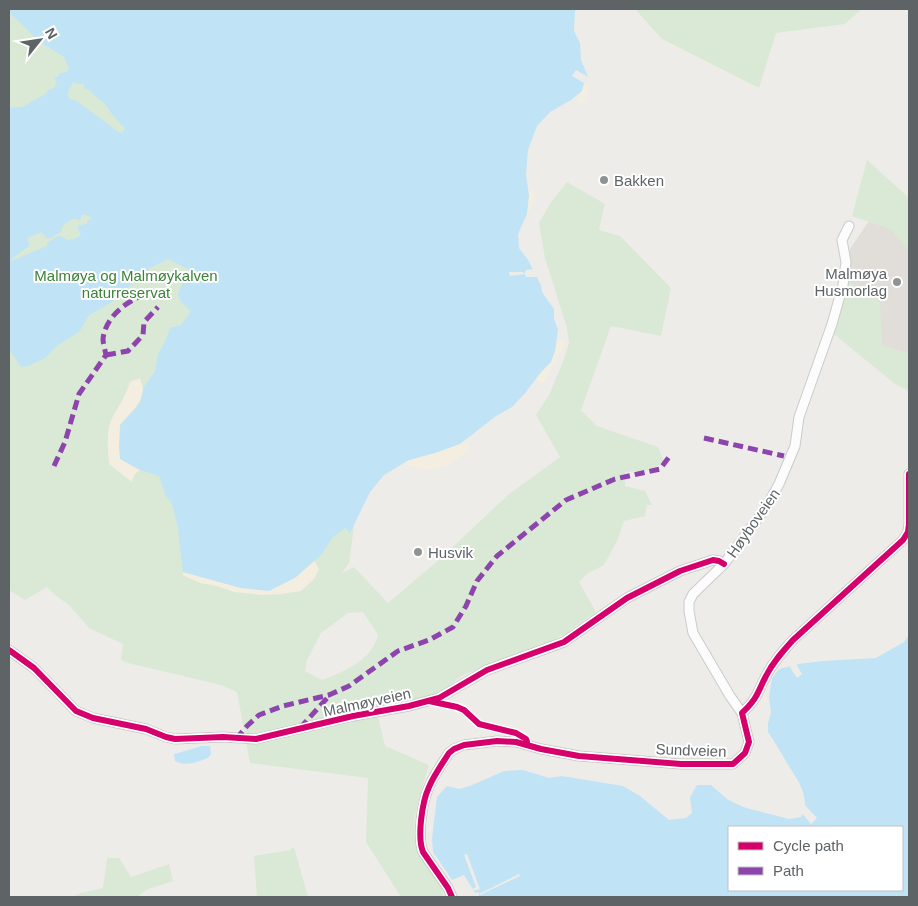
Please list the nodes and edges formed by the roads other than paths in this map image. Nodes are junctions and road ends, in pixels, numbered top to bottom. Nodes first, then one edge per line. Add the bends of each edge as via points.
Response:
1 (849, 226) dead end
2 (909, 474) edge
3 (724, 564) junction
4 (9, 650) edge
5 (742, 713) junction
6 (452, 897) edge

1 - 3 street, Høyboveien via 842,240 846,262 843,286 799,417 792,456 767,506
2 - 5 street via 909,524 903,540 793,640 766,676 756,698
3 - 4 street, Malmøyveien via 713,560 680,571 620,601 564,642 487,670 438,698 256,739 175,739 93,718 76,711 34,668
3 - 5 street, Høyboveien via 692,594 689,611 693,633
5 - 6 street, Sundveien via 749,742 745,753 733,764 681,764 579,756 497,740 454,749 428,788 420,846

